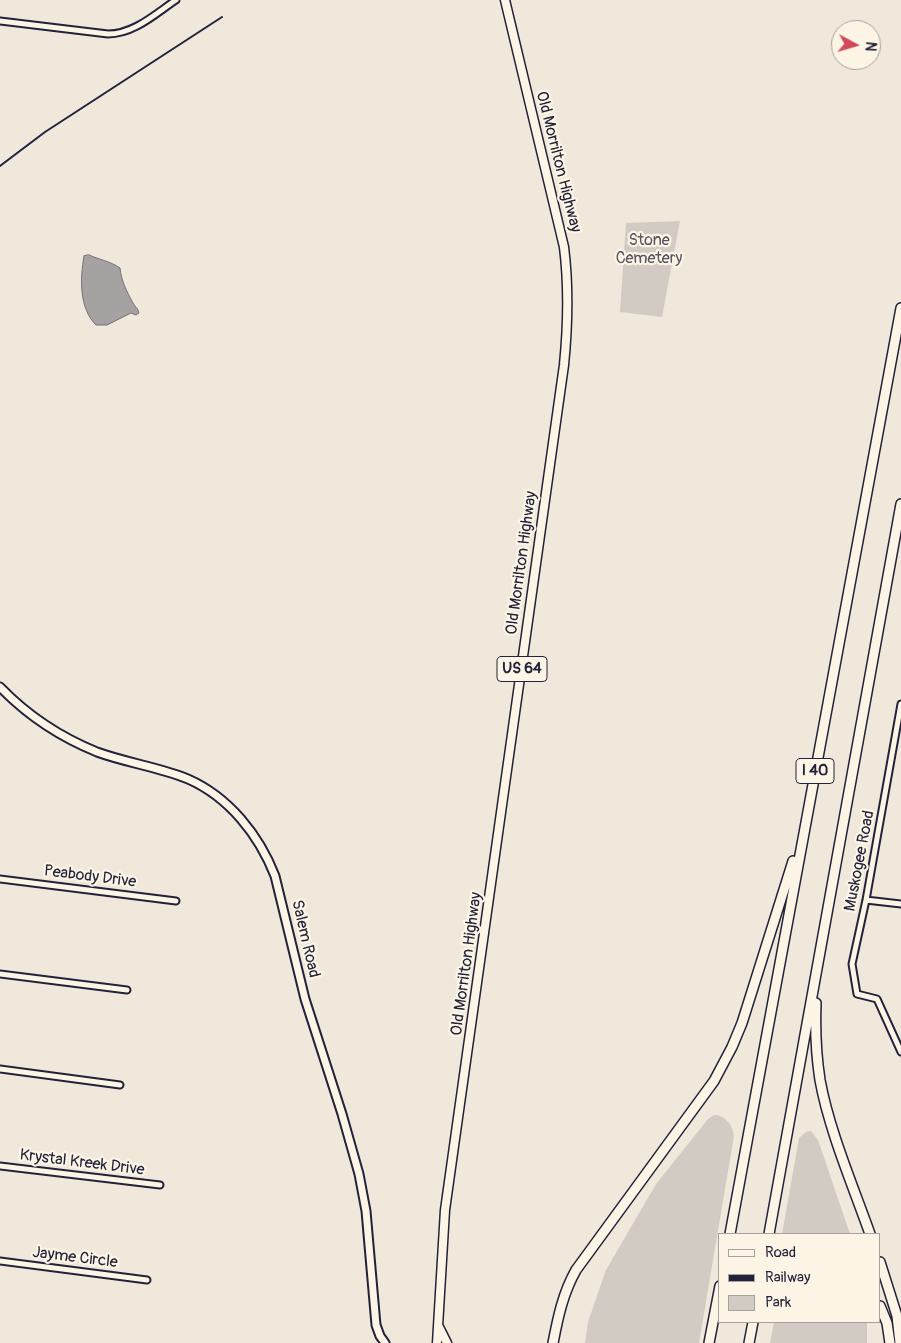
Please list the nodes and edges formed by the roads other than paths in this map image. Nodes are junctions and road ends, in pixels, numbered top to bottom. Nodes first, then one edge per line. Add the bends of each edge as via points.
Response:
1 (176, 0) edge
2 (505, 0) edge
3 (0, 21) edge
4 (901, 308) edge
5 (901, 504) edge
6 (0, 687) edge
7 (901, 704) edge
8 (805, 822) junction
9 (0, 879) edge
10 (866, 900) junction
11 (176, 901) dead end
12 (901, 904) edge
13 (818, 968) junction
14 (0, 974) edge
15 (126, 990) dead end
16 (901, 1052) edge
17 (0, 1069) edge
18 (120, 1085) dead end
19 (0, 1166) edge
20 (160, 1185) dead end
21 (730, 1233) edge
22 (769, 1233) edge
23 (870, 1233) edge
24 (0, 1261) edge
25 (881, 1265) edge
26 (147, 1280) dead end
27 (718, 1296) edge
28 (881, 1308) edge
29 (438, 1324) junction
30 (753, 1325) edge
31 (553, 1342) edge
32 (385, 1343) edge
33 (432, 1343) edge
34 (437, 1343) edge
35 (447, 1343) edge
36 (709, 1343) edge
37 (749, 1343) edge
38 (890, 1343) edge
39 (900, 1343) edge

1 - 3 street via 139,25 119,34
2 - 29 main road, Old Morrilton Highway / US 64 via 564,247 569,311 445,1210
4 - 8 highway, I 40
5 - 13 highway, I 40
6 - 32 main road, Salem Road via 31,715 82,745 188,779 206,788 248,827 268,859 307,1007 360,1174 376,1325
7 - 10 street, Muskogee Road
8 - 21 highway, I 40
8 - 31 highway via 750,1001 732,1047 714,1081 576,1270 565,1292
9 - 11 street, Peabody Drive
10 - 12 street
10 - 16 street, Muskogee Road via 852,964 857,994 877,999
13 - 22 highway, I 40
13 - 23 highway via 816,1040 821,1081
14 - 15 street
17 - 18 street
19 - 20 street, Krystal Kreek Drive
24 - 26 street, Jayme Circle
25 - 39 highway via 894,1306
27 - 36 highway
28 - 38 highway
29 - 33 main road
29 - 34 main road, Old Morrilton Highway / US 64
29 - 35 main road
30 - 37 highway

